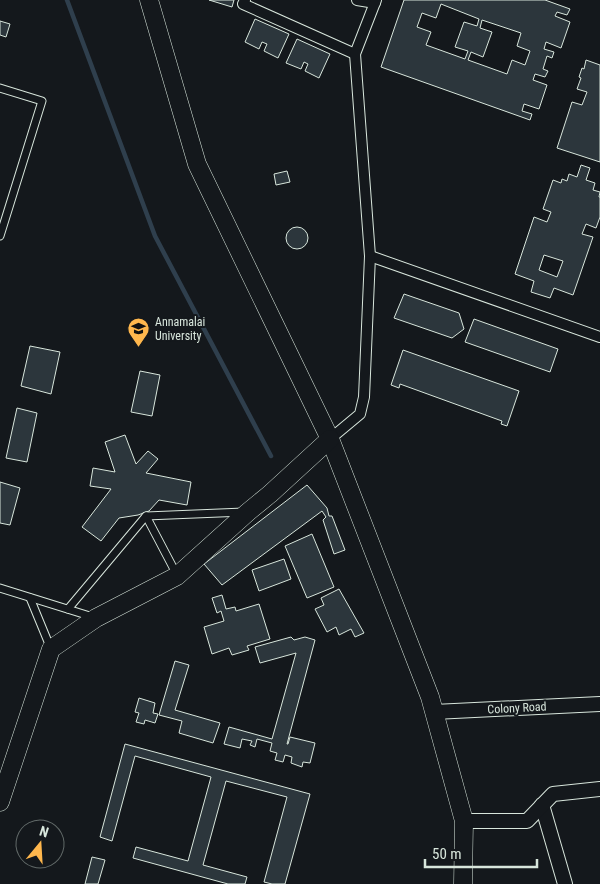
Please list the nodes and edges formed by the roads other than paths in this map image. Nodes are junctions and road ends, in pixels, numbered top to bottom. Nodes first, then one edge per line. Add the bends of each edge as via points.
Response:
1 (149, 0) edge
2 (245, 0) edge
3 (357, 0) edge
4 (376, 1) edge
5 (355, 54) junction
6 (0, 88) edge
7 (0, 236) edge
8 (370, 256) junction
9 (600, 337) edge
10 (330, 439) junction
11 (248, 512) junction
12 (146, 516) junction
13 (177, 576) junction
14 (0, 588) edge
15 (30, 598) junction
16 (68, 609) junction
17 (96, 618) junction
18 (51, 649) junction
19 (600, 704) edge
20 (434, 712) junction
21 (600, 789) edge
22 (0, 802) edge
23 (542, 805) junction
24 (464, 821) junction
25 (463, 884) edge
26 (565, 884) edge

1 - 10 street via 197,164
2 - 5 street via 243,4
3 - 4 street
4 - 5 street
5 - 8 street
6 - 7 lane via 42,102
8 - 9 street
8 - 10 street via 364,397 360,414
10 - 11 street
10 - 20 street
11 - 12 lane
11 - 13 street
12 - 13 lane
12 - 16 lane
13 - 17 street
14 - 15 lane
15 - 16 lane
15 - 18 lane
16 - 17 lane
17 - 18 street
18 - 22 street
19 - 20 street, Colony Road
20 - 24 street
21 - 23 street via 553,794
23 - 24 street via 527,821
23 - 26 street
24 - 25 street

